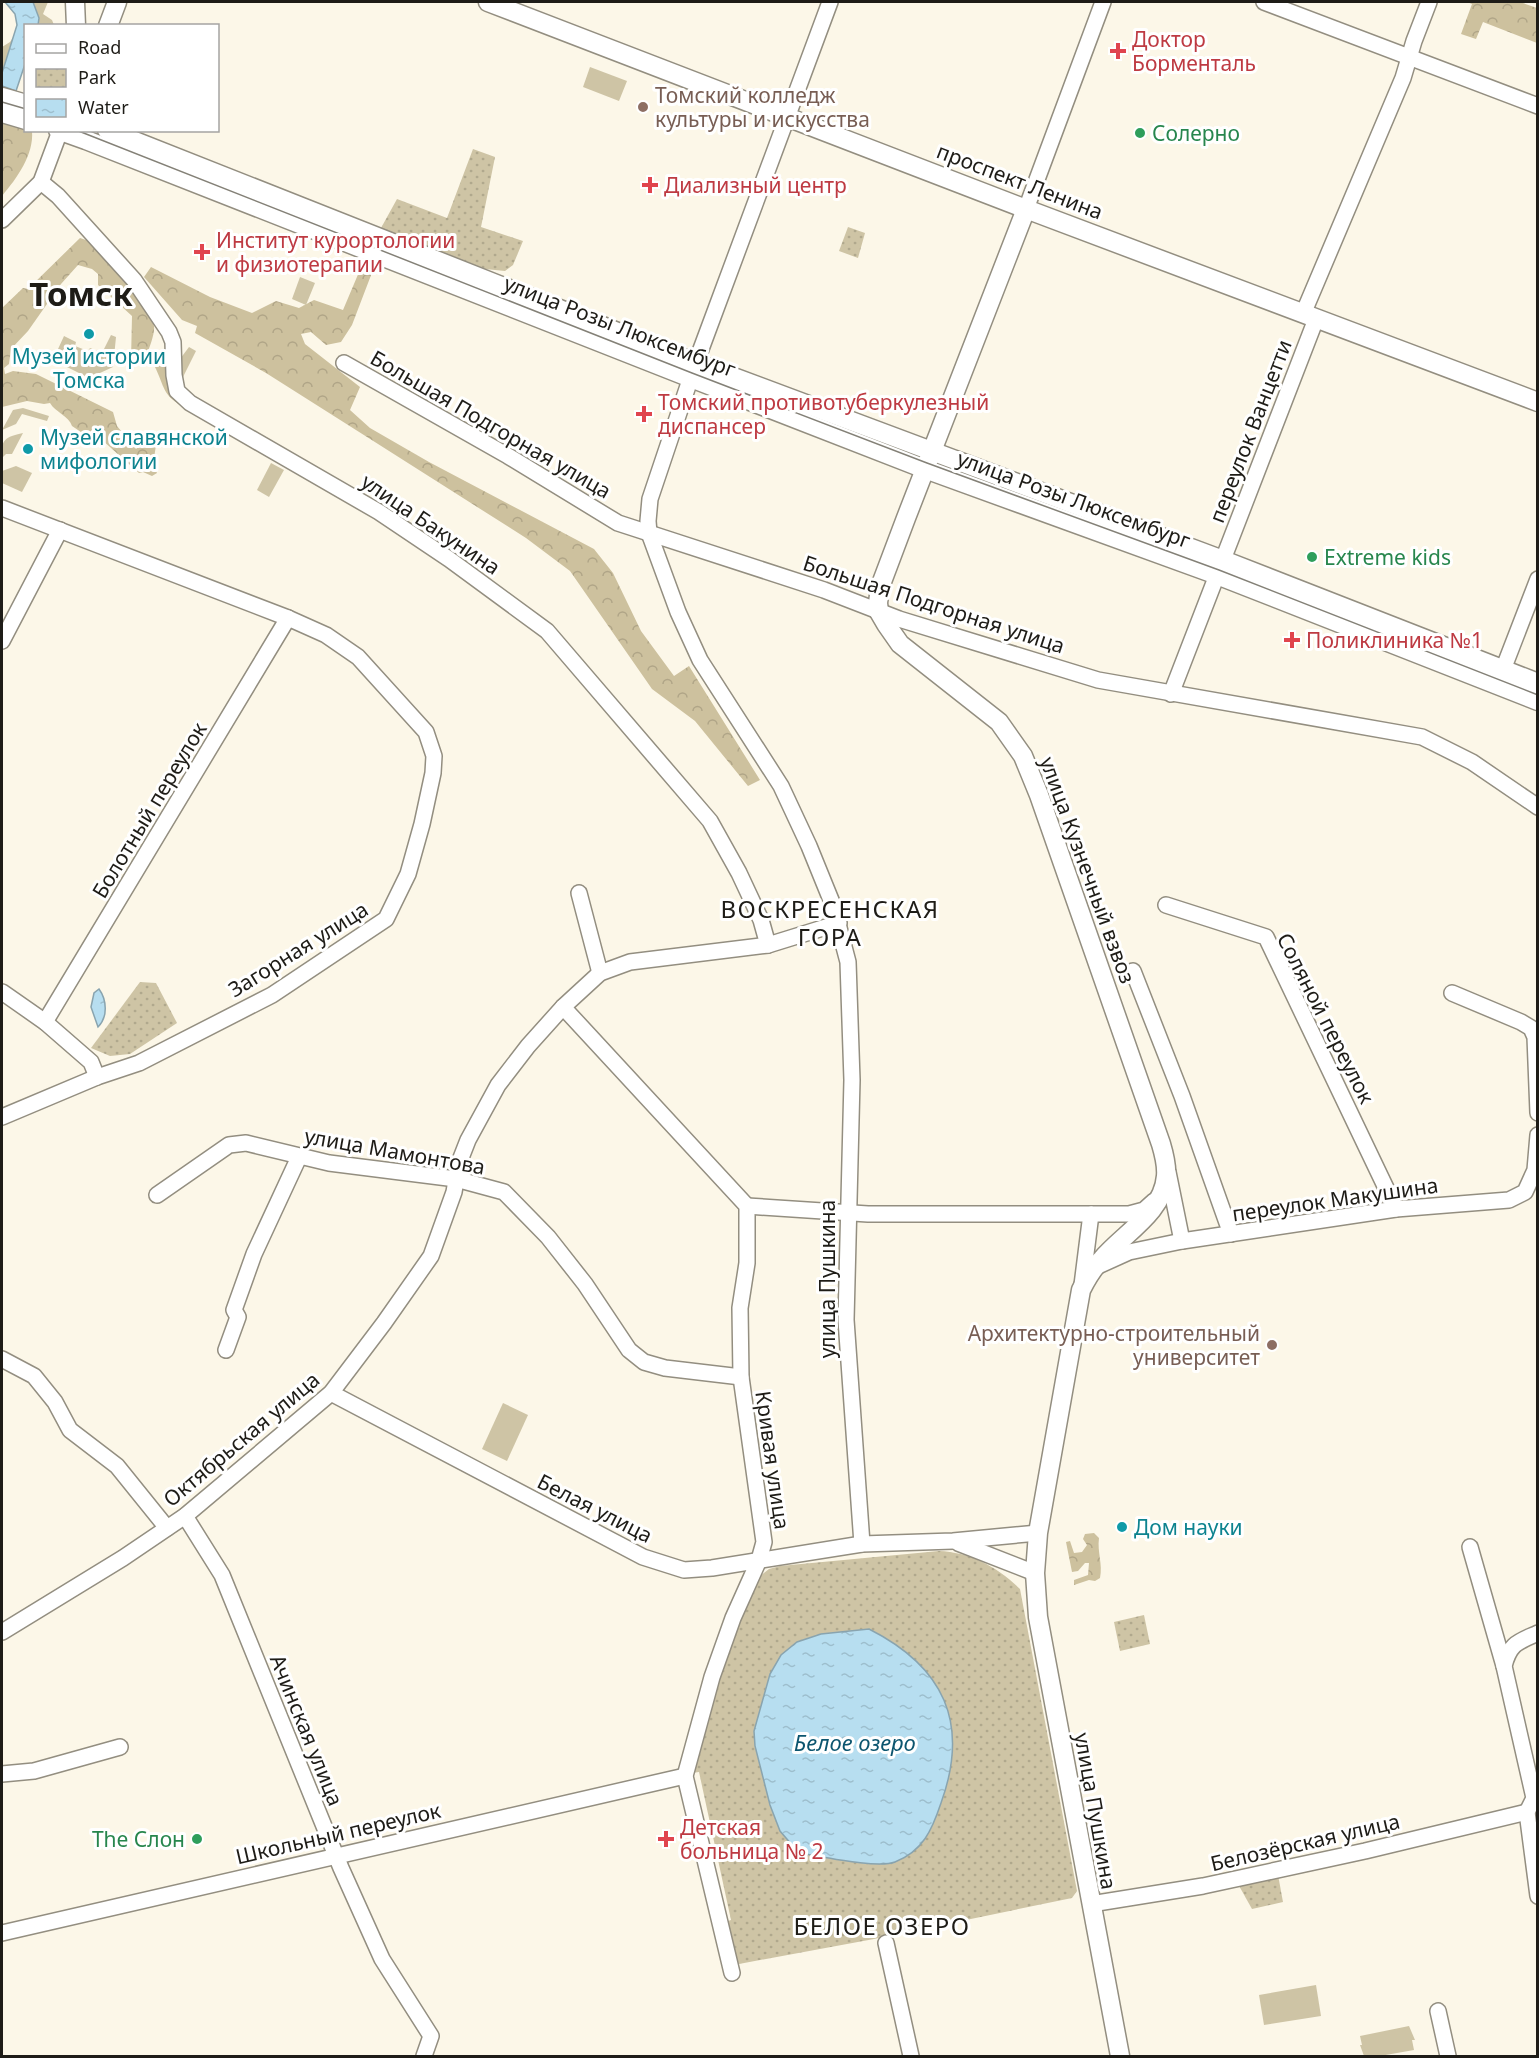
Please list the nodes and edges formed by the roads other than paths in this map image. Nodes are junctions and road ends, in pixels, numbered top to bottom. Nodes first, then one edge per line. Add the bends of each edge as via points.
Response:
1 (75, 2) edge
2 (117, 2) edge
3 (488, 2) edge
4 (830, 2) edge
5 (1103, 2) edge
6 (1264, 2) edge
7 (1429, 2) edge
8 (77, 24) edge
9 (109, 24) edge
10 (1409, 58) junction
11 (2, 97) edge
12 (24, 103) edge
13 (1538, 106) edge
14 (2, 113) edge
15 (787, 116) junction
16 (24, 119) edge
17 (59, 132) edge
18 (62, 132) edge
19 (112, 132) edge
20 (41, 182) junction
21 (1026, 209) junction
22 (2, 220) edge
23 (1310, 316) junction
24 (344, 363) dead end
25 (693, 371) junction
26 (1538, 402) edge
27 (928, 460) junction
28 (2, 508) edge
29 (60, 530) junction
30 (649, 533) junction
31 (1220, 568) junction
32 (1538, 579) edge
33 (879, 612) junction
34 (288, 618) junction
35 (2, 641) edge
36 (1500, 677) junction
37 (1538, 683) edge
38 (1171, 694) junction
39 (1538, 700) edge
40 (1538, 807) edge
41 (579, 893) dead end
42 (1166, 905) dead end
43 (839, 923) junction
44 (768, 945) junction
45 (1133, 971) dead end
46 (600, 973) junction
47 (2, 992) edge
48 (1452, 993) dead end
49 (563, 1006) junction
50 (45, 1022) junction
51 (97, 1077) junction
52 (1538, 1113) edge
53 (2, 1117) edge
54 (1538, 1135) edge
55 (299, 1156) junction
56 (1165, 1160) junction
57 (456, 1179) junction
58 (1162, 1193) junction
59 (157, 1195) dead end
60 (747, 1206) junction
61 (1396, 1209) junction
62 (850, 1212) junction
63 (1091, 1214) junction
64 (1230, 1234) junction
65 (1182, 1241) junction
66 (1094, 1268) junction
67 (1081, 1290) junction
68 (226, 1350) dead end
69 (2, 1359) edge
70 (741, 1377) junction
71 (331, 1393) junction
72 (185, 1516) junction
73 (166, 1528) junction
74 (1038, 1533) junction
75 (952, 1541) junction
76 (862, 1544) junction
77 (1470, 1548) dead end
78 (759, 1560) junction
79 (1035, 1573) junction
80 (2, 1632) edge
81 (1538, 1633) edge
82 (1504, 1666) junction
83 (120, 1747) dead end
84 (1532, 1759) edge
85 (2, 1774) edge
86 (685, 1776) junction
87 (1527, 1812) junction
88 (336, 1855) junction
89 (1538, 1896) edge
90 (1090, 1904) junction
91 (2, 1933) edge
92 (886, 1943) dead end
93 (732, 1973) dead end
94 (1438, 2011) dead end
95 (424, 2056) edge
96 (911, 2056) edge
97 (1120, 2056) edge
98 (1448, 2056) edge

1 - 8 main road
2 - 9 main road
3 - 15 main road, проспект Ленина
4 - 15 street
5 - 21 street
6 - 10 street
7 - 10 street, переулок Ванцетти
10 - 13 street
10 - 23 street, переулок Ванцетти
11 - 12 main road
14 - 16 main road
15 - 21 main road, проспект Ленина
15 - 25 street
17 - 20 street
18 - 25 main road, улица Розы Люксембург
19 - 25 main road, улица Розы Люксембург
20 - 22 street
20 - 44 street, улица Бакунина via 134,280 169,332 177,391 183,397 379,512 547,631 710,821 748,891
21 - 23 main road, проспект Ленина
21 - 27 main road
23 - 26 main road, проспект Ленина
23 - 31 street, переулок Ванцетти
24 - 30 street, Большая Подгорная улица via 618,523
25 - 27 main road, улица Розы Люксембург
25 - 30 street via 650,500
27 - 31 main road, улица Розы Люксембург
27 - 33 main road via 880,587
28 - 29 street, Загорная улица
29 - 34 street, Загорная улица
29 - 35 street
30 - 33 street, Большая Подгорная улица
30 - 43 street, улица Пушкина via 700,660 781,786
31 - 36 main road, улица Розы Люксембург
31 - 38 street, переулок Ванцетти
32 - 36 street
33 - 38 street, Большая Подгорная улица via 1098,680
33 - 56 main road, улица Кузнечный взвоз via 900,644 999,722 1023,756
34 - 50 street, Болотный переулок
34 - 51 street, Загорная улица via 326,635 358,657 426,732 434,756 433,773 408,874 386,919 370,931 272,994 139,1063
36 - 37 main road, улица Розы Люксембург
36 - 39 main road, улица Розы Люксембург
38 - 40 street, Большая Подгорная улица via 1422,737 1472,762
41 - 46 street
42 - 61 street, Соляной переулок via 1266,937
43 - 44 street, Октябрьская улица
43 - 62 street, улица Пушкина via 848,962 852,1080
44 - 46 street, Октябрьская улица via 630,962
45 - 64 street
46 - 49 street, Октябрьская улица
47 - 50 street
48 - 52 street via 1531,1028 1535,1037
49 - 57 street, Октябрьская улица via 498,1085 468,1140
49 - 60 street
50 - 51 street via 91,1062
51 - 53 street, Загорная улица
54 - 61 street, переулок Макушина via 1535,1170 1525,1192 1509,1200
55 - 57 street, улица Мамонтова
55 - 59 street, улица Мамонтова via 246,1143 229,1144
55 - 68 street via 254,1254 234,1310 238,1317
56 - 58 main road
56 - 65 street
57 - 70 street, улица Мамонтова via 504,1192 548,1237 585,1284 628,1350 644,1362
57 - 71 street, Октябрьская улица via 431,1256
58 - 63 street via 1144,1210
58 - 66 main road via 1146,1217
60 - 62 street
60 - 70 street, Кривая улица via 747,1263 740,1308
61 - 64 street, переулок Макушина
62 - 63 street
62 - 76 street, улица Пушкина via 846,1320
63 - 67 street
64 - 65 street, переулок Макушина
65 - 66 street, переулок Макушина via 1129,1252
66 - 67 main road
67 - 74 main road, улица Пушкина
69 - 73 street via 34,1376 55,1402 70,1430 117,1466
70 - 78 street, Кривая улица via 764,1542
71 - 72 street, Октябрьская улица
71 - 78 street, Белая улица via 643,1557 684,1570
72 - 73 street, Октябрьская улица
72 - 88 street, Ачинская улица via 222,1575
73 - 80 street, Октябрьская улица
74 - 75 street
74 - 79 main road, улица Пушкина
75 - 76 street
75 - 79 street
76 - 78 street, Белая улица
77 - 82 street
78 - 86 street, Кривая улица via 740,1599 716,1667
79 - 90 main road, улица Пушкина via 1038,1617
81 - 82 street via 1515,1643
82 - 84 street
83 - 85 street via 34,1771
84 - 87 street via 1534,1798
86 - 88 street, Школьный переулок
86 - 93 street, Кривая улица
87 - 89 street
87 - 90 street, Белозёрская улица via 1158,1895
88 - 91 street, Школьный переулок
88 - 95 street, Ачинская улица via 382,1959 431,2036
90 - 97 main road, улица Пушкина
92 - 96 street
94 - 98 street

